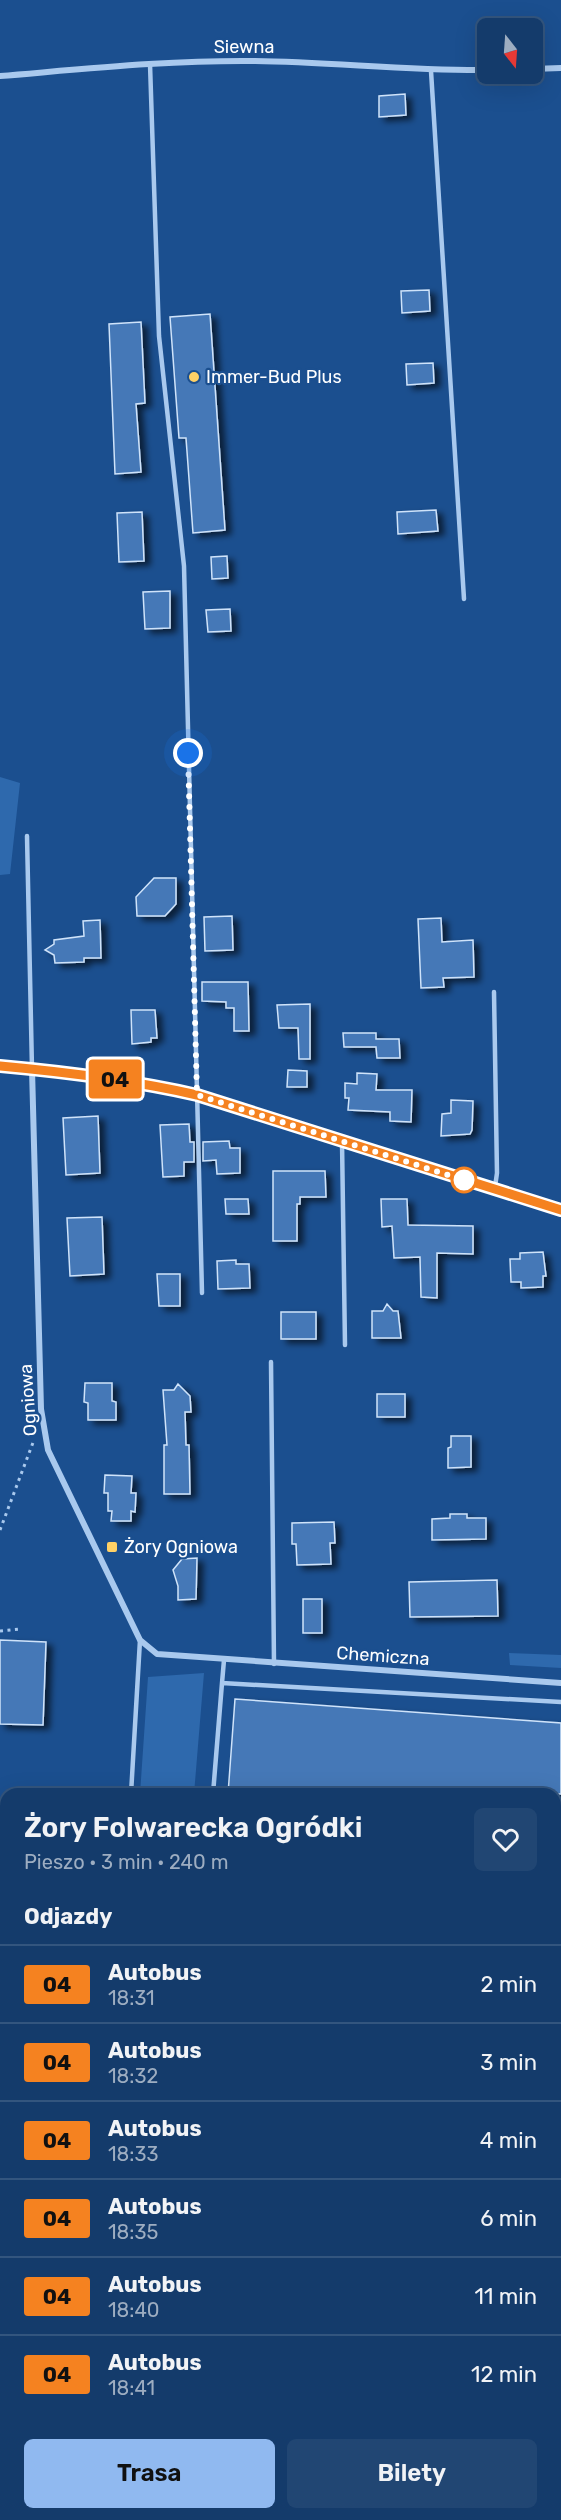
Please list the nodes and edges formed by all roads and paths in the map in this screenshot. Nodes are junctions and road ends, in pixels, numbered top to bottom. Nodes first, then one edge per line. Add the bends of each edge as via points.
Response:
1 (150, 64) junction
2 (561, 68) edge
3 (543, 69) edge
4 (477, 70) edge
5 (431, 71) junction
6 (0, 76) edge
7 (464, 599) dead end
8 (27, 836) dead end
9 (494, 992) dead end
10 (0, 1066) edge
11 (32, 1069) junction
12 (197, 1095) junction
13 (342, 1141) junction
14 (494, 1190) junction
15 (561, 1210) edge
16 (202, 1293) dead end
17 (345, 1345) dead end
18 (271, 1362) dead end
19 (44, 1431) junction
20 (0, 1530) edge
21 (21, 1629) dead end
22 (0, 1630) edge
23 (140, 1640) junction
24 (224, 1660) junction
25 (274, 1664) junction
26 (222, 1683) junction
27 (561, 1683) edge
28 (561, 1702) edge
29 (131, 1788) edge
30 (213, 1788) edge

1 - 5 street, Siewna via 255,61
1 - 6 street, Siewna
1 - 12 lane via 159,336 184,566
2 - 3 street
4 - 5 street, Siewna
5 - 7 lane
8 - 11 lane
9 - 14 lane
10 - 11 street
11 - 12 street
11 - 19 street, Ogniowa
12 - 13 street
12 - 16 lane
13 - 14 street
13 - 17 lane
14 - 15 street
18 - 25 lane
19 - 20 path via 33,1441
19 - 23 street, Ogniowa via 48,1450
21 - 22 path
23 - 24 street, Chemiczna via 157,1654
23 - 29 lane
24 - 25 street, Chemiczna
24 - 26 lane
25 - 27 street, Chemiczna
26 - 28 lane
26 - 30 lane

